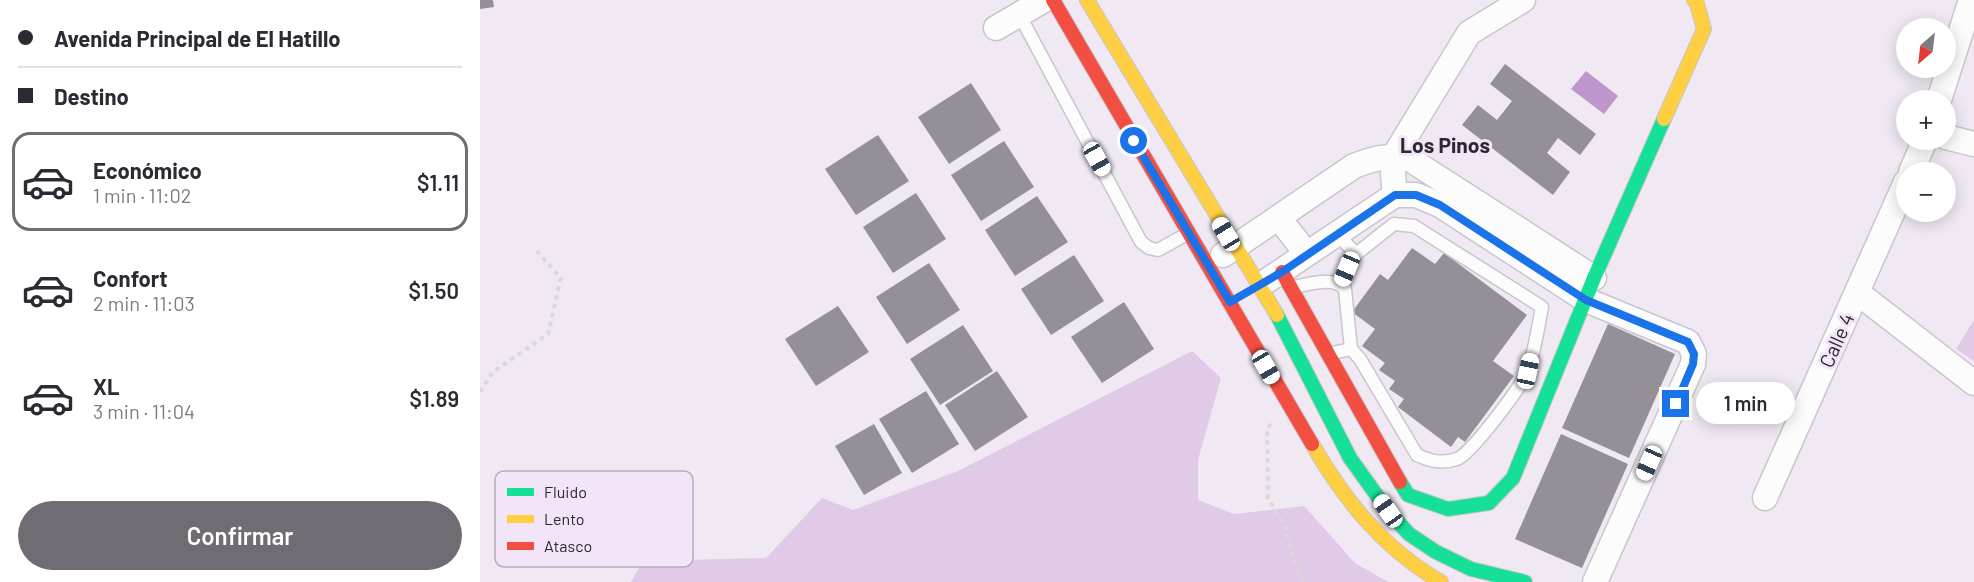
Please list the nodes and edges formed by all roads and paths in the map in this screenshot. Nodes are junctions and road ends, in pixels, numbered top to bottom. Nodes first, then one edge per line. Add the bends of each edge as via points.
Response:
1 (1044, 0) edge
2 (1053, 0) edge
3 (1087, 0) edge
4 (1523, 0) edge
5 (1694, 0) edge
6 (1971, 0) edge
7 (1019, 14) junction
8 (996, 28) dead end
9 (1942, 90) edge
10 (1956, 140) edge
11 (1974, 144) edge
12 (1394, 156) junction
13 (1395, 195) junction
14 (1896, 205) edge
15 (1279, 218) junction
16 (1188, 233) junction
17 (1337, 234) junction
18 (534, 248) dead end
19 (1235, 248) junction
20 (1306, 253) junction
21 (1356, 254) junction
22 (1207, 265) junction
23 (1594, 278) junction
24 (1286, 279) junction
25 (1341, 284) junction
26 (1258, 286) junction
27 (1858, 293) junction
28 (1586, 300) junction
29 (1230, 302) junction
30 (1351, 349) junction
31 (1328, 354) junction
32 (1528, 371) junction
33 (1552, 383) junction
34 (1974, 383) edge
35 (480, 392) edge
36 (1288, 406) junction
37 (1765, 498) dead end
38 (1303, 582) edge
39 (1441, 582) edge
40 (1525, 582) edge
41 (1596, 582) edge

1 - 7 street
2 - 16 main road
3 - 19 main road
4 - 12 street via 1469,33
5 - 23 main road via 1704,29
6 - 9 street
7 - 8 street
7 - 16 lane via 1141,242 1158,250
10 - 11 street
12 - 13 street
12 - 15 street via 1376,157 1354,166
12 - 23 street via 1411,160
13 - 17 street
13 - 28 street via 1416,195 1440,205
14 - 27 street, Calle 4
15 - 19 street
15 - 20 street
16 - 22 main road
17 - 20 street
17 - 21 lane
18 - 35 path via 561,278 548,334 494,372
19 - 22 street
19 - 26 main road
20 - 24 street
21 - 25 lane
21 - 32 lane via 1394,224 1414,226 1542,307
22 - 29 main road
23 - 28 main road
24 - 25 lane
24 - 26 street
24 - 31 main road
25 - 30 lane via 1345,289
26 - 29 street
26 - 40 main road via 1350,458 1388,511 1409,534 1437,552 1472,569
27 - 34 street
27 - 37 street, Calle 4
28 - 33 main road
28 - 41 street via 1688,342 1694,354 1685,384
29 - 36 main road
30 - 31 lane
30 - 32 lane via 1417,454 1438,462 1460,458 1500,415
31 - 33 main road via 1408,495 1448,509 1489,503 1513,478
32 - 33 lane via 1534,370
36 - 38 path via 1268,428 1268,498 1285,527
36 - 39 main road via 1360,518 1403,558

